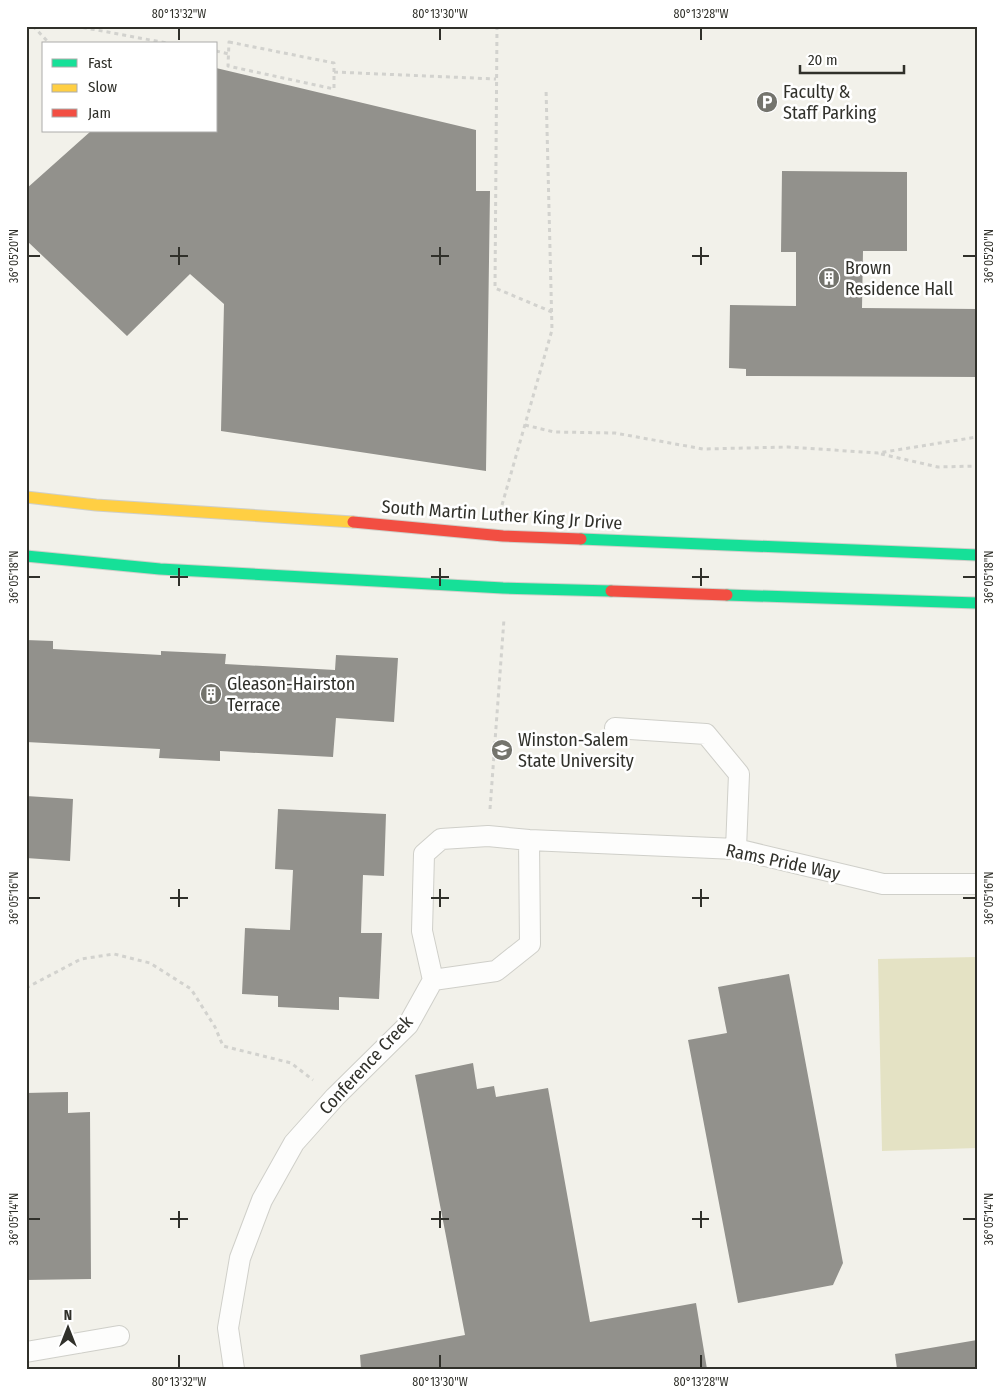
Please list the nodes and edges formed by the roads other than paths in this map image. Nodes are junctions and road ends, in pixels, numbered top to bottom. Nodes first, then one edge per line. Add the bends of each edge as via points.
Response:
1 (26, 496) edge
2 (977, 555) edge
3 (26, 556) edge
4 (977, 603) edge
5 (615, 728) dead end
6 (528, 840) junction
7 (736, 849) junction
8 (977, 884) edge
9 (433, 980) junction
10 (120, 1336) dead end
11 (26, 1352) edge
12 (234, 1369) edge

1 - 2 main road, South Martin Luther King Jr Drive via 96,505 314,518 503,536
3 - 4 main road via 160,569 503,588
5 - 7 lane via 706,734 739,774
6 - 7 lane, Rams Pride Way
6 - 9 lane via 530,944 496,971
6 - 9 lane via 488,836 441,839 424,854 422,931
7 - 8 lane, Rams Pride Way via 883,884
9 - 12 lane, Conference Creek via 408,1025 294,1143 262,1200 240,1258 228,1328
10 - 11 lane

